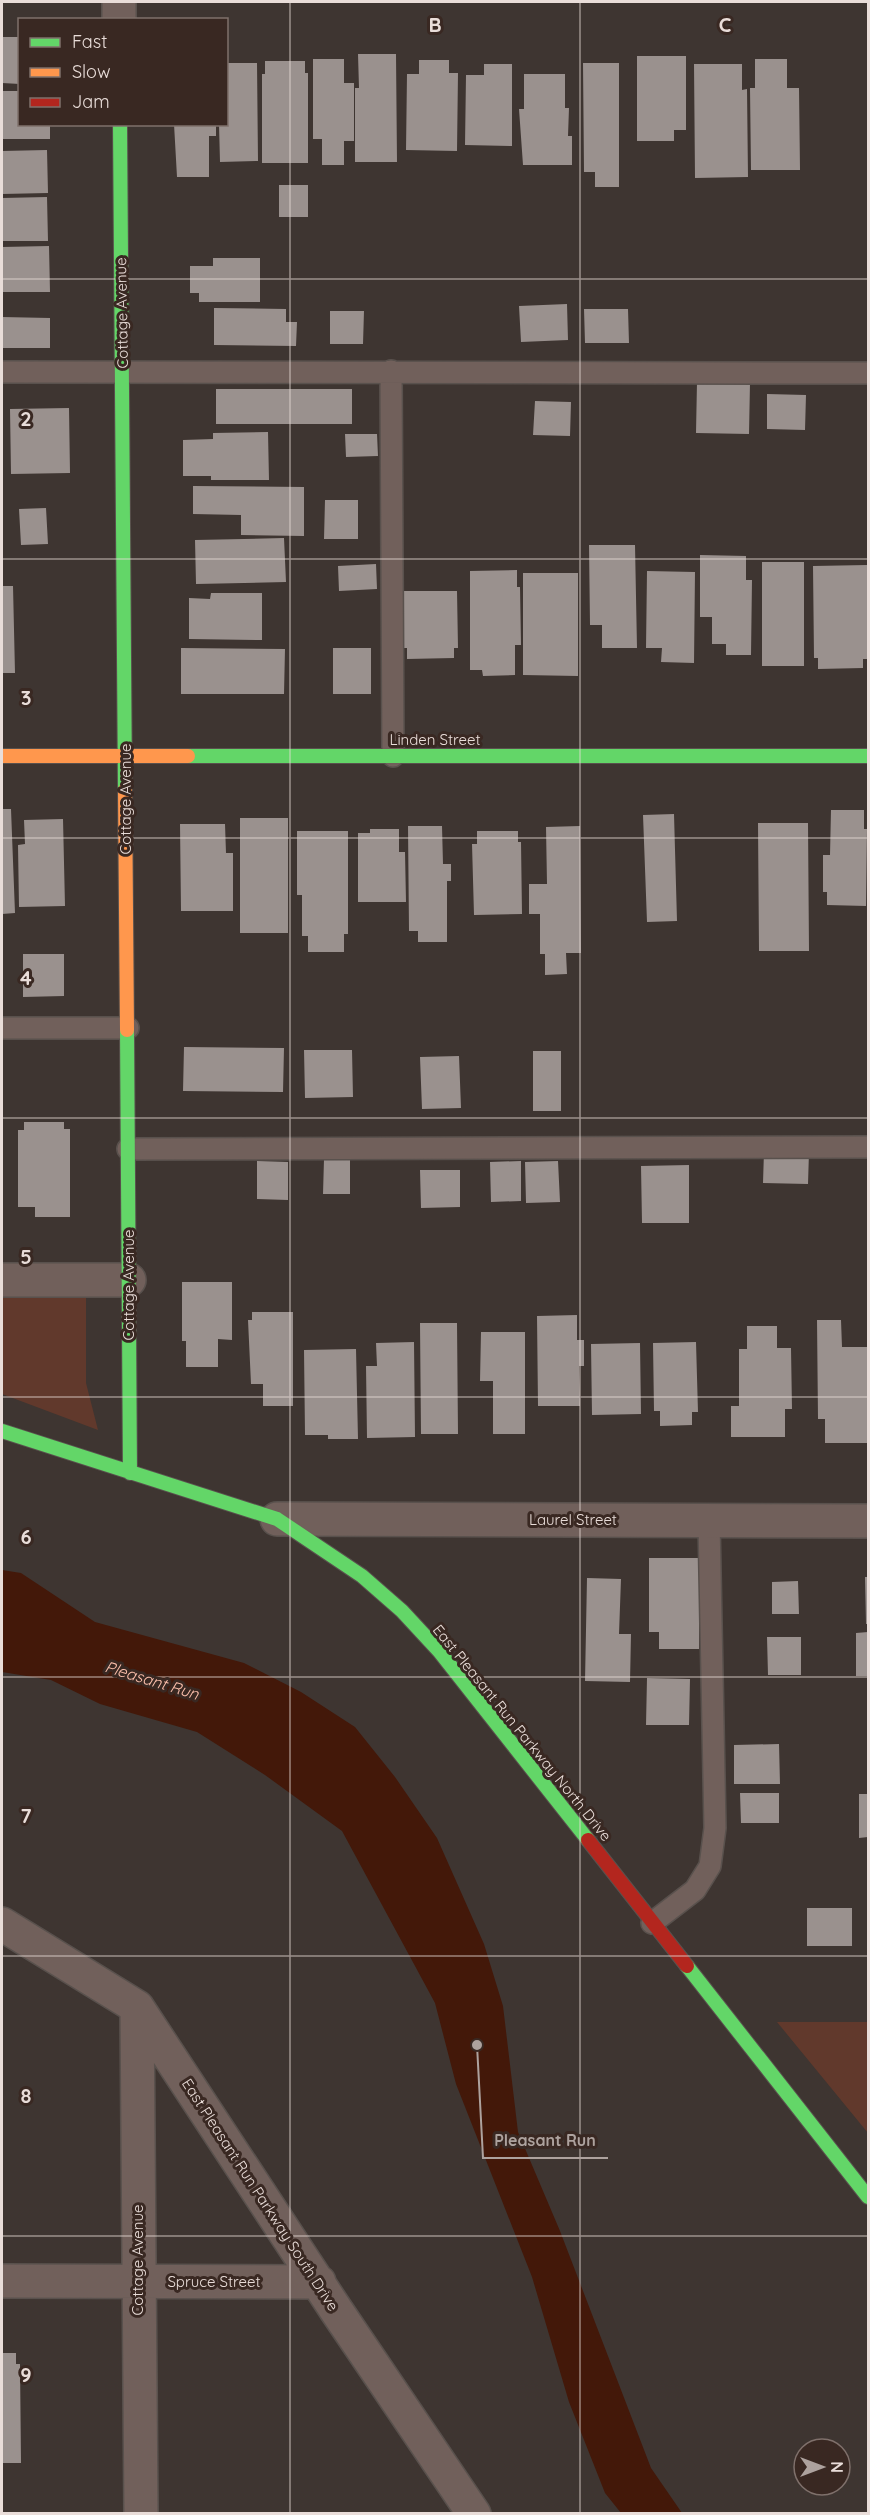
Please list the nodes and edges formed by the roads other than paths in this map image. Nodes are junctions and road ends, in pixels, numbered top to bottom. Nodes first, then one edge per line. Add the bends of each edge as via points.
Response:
1 (119, 2) edge
2 (119, 18) edge
3 (120, 126) edge
4 (122, 370) junction
5 (392, 371) junction
6 (2, 372) edge
7 (868, 373) edge
8 (2, 756) edge
9 (126, 756) junction
10 (393, 756) junction
11 (868, 756) edge
12 (2, 1028) edge
13 (128, 1028) junction
14 (868, 1147) edge
15 (128, 1149) junction
16 (2, 1280) edge
17 (129, 1280) junction
18 (2, 1431) edge
19 (130, 1473) junction
20 (277, 1519) junction
21 (709, 1521) junction
22 (868, 1521) edge
23 (652, 1923) junction
24 (2, 1924) edge
25 (137, 2007) junction
26 (868, 2197) edge
27 (2, 2281) edge
28 (138, 2282) junction
29 (319, 2282) junction
30 (141, 2514) edge
31 (474, 2514) edge

1 - 2 street
3 - 4 street, Cottage Avenue
4 - 5 lane
4 - 6 lane
4 - 9 street, Cottage Avenue
5 - 7 lane
5 - 10 lane
8 - 9 street, Linden Street
9 - 10 street, Linden Street
9 - 13 street, Cottage Avenue
10 - 11 street, Linden Street
12 - 13 lane
13 - 15 street, Cottage Avenue
14 - 15 lane
15 - 17 street, Cottage Avenue
16 - 17 street
17 - 19 street, Cottage Avenue
18 - 19 street, East Pleasant Run Parkway North Drive
19 - 20 street, East Pleasant Run Parkway North Drive
20 - 21 street, Laurel Street
20 - 23 street, East Pleasant Run Parkway North Drive via 348,1565 402,1611 439,1651
21 - 22 street, Laurel Street
21 - 23 lane via 715,1828 711,1866 695,1890
23 - 26 street, East Pleasant Run Parkway North Drive
24 - 25 street, East Pleasant Run Parkway South Drive
25 - 28 street, Cottage Avenue
25 - 29 street, East Pleasant Run Parkway South Drive
27 - 28 street, Spruce Street
28 - 29 street, Spruce Street
28 - 30 street, Cottage Avenue
29 - 31 street, East Pleasant Run Parkway South Drive

